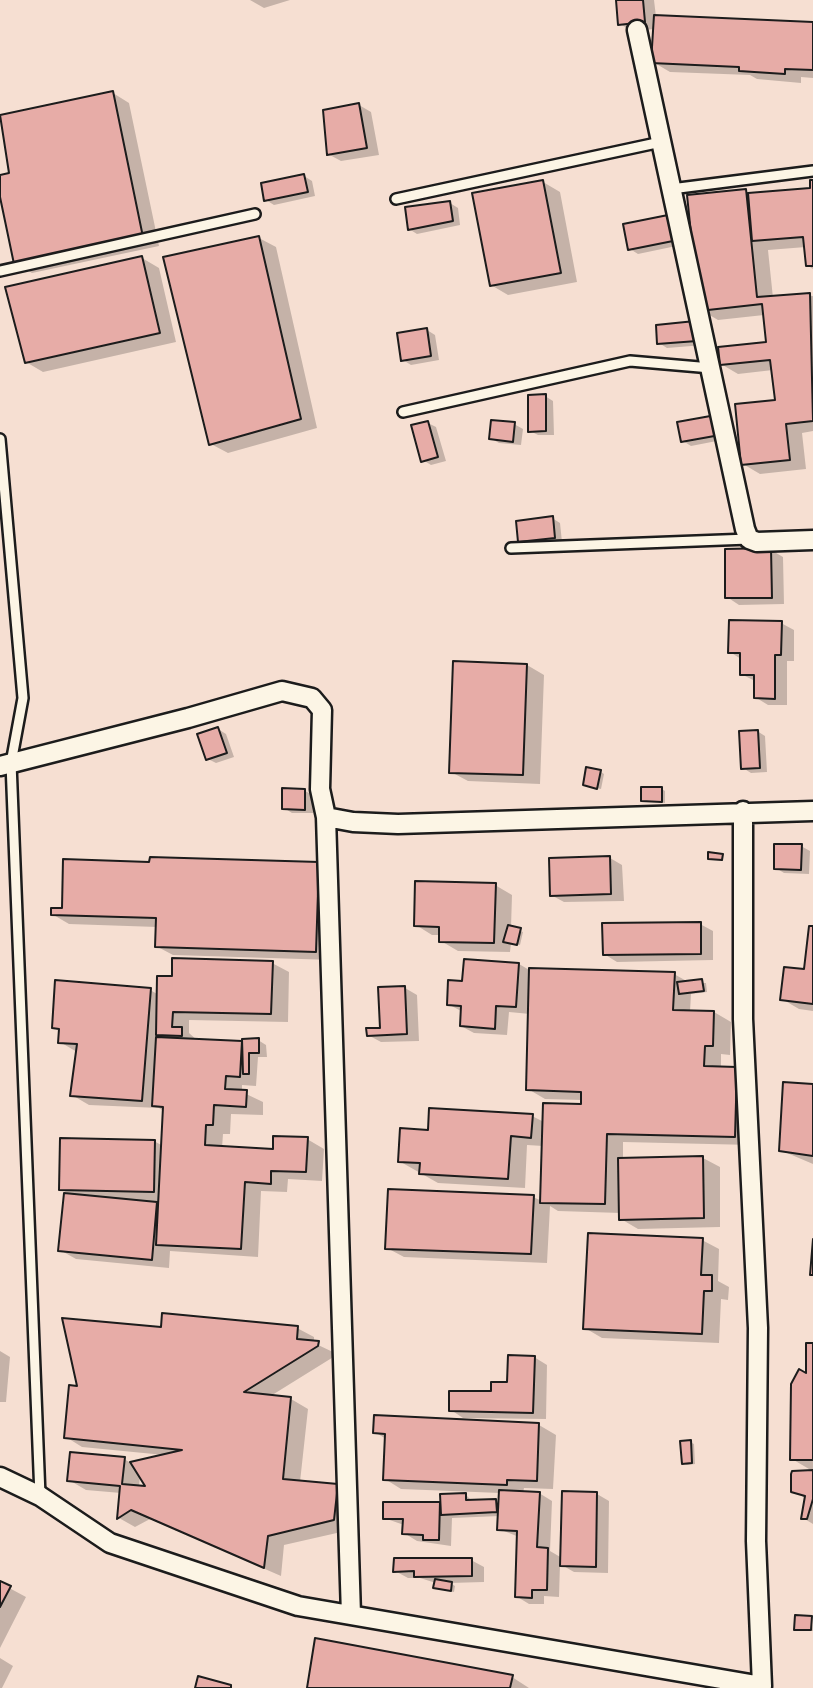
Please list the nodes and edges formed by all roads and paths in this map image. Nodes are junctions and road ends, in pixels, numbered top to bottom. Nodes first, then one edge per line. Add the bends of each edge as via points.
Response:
1 (637, 30) dead end
2 (661, 142) junction
3 (813, 170) edge
4 (671, 189) junction
5 (396, 198) dead end
6 (255, 214) dead end
7 (0, 271) edge
8 (711, 368) junction
9 (403, 412) dead end
10 (0, 439) edge
11 (749, 539) junction
12 (813, 540) edge
13 (511, 548) dead end
14 (6, 764) edge
15 (743, 811) junction
16 (813, 811) edge
17 (326, 817) junction
18 (0, 1478) edge
19 (40, 1496) junction
20 (351, 1615) junction

1 - 2 street
2 - 4 street
2 - 5 lane
3 - 4 lane
4 - 8 street
6 - 7 lane
8 - 9 lane via 630,361
8 - 11 street
10 - 14 lane via 23,698
11 - 12 street
11 - 13 lane
14 - 17 street via 282,691 312,698 322,710 320,789
14 - 19 lane
15 - 16 street
15 - 17 street via 398,824
15 - 20 street via 743,1019 758,1328 756,1541 762,1686
17 - 20 street
18 - 19 street
19 - 20 street via 110,1543 298,1606

